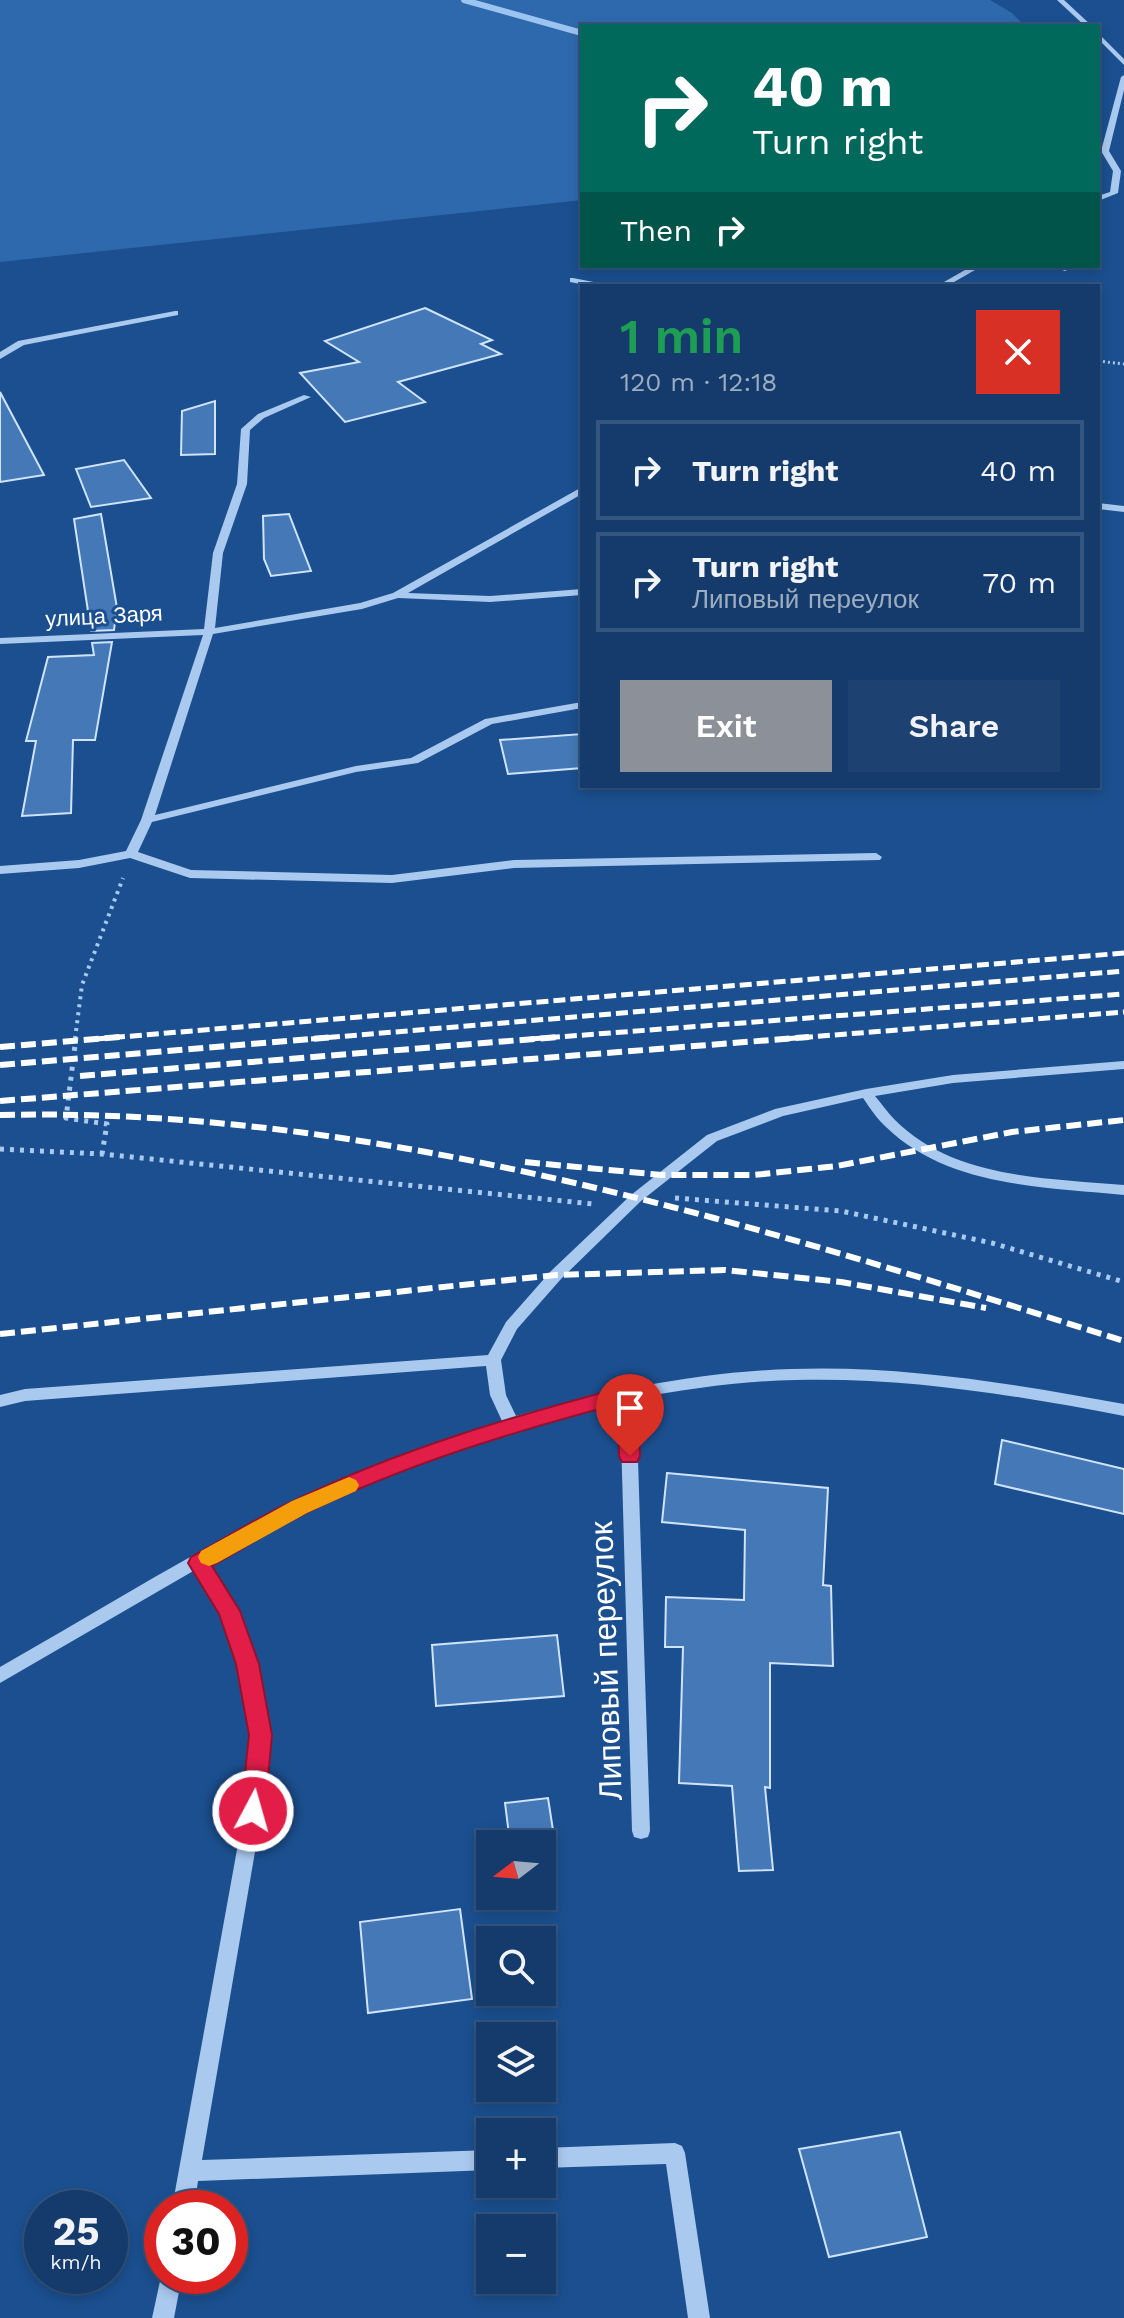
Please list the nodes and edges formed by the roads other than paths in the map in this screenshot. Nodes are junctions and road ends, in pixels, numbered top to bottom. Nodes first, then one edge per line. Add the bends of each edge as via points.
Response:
1 (1060, 0) edge
2 (1087, 24) edge
3 (1100, 37) edge
4 (1124, 63) edge
5 (1124, 77) edge
6 (1124, 161) edge
7 (1115, 165) junction
8 (1114, 193) junction
9 (1124, 195) edge
10 (1100, 198) edge
11 (974, 268) edge
12 (1061, 268) edge
13 (1065, 269) dead end
14 (573, 280) dead end
15 (594, 284) edge
16 (945, 284) edge
17 (175, 313) dead end
18 (3, 351) edge
19 (307, 397) dead end
20 (580, 491) edge
21 (1100, 506) edge
22 (1124, 509) edge
23 (580, 592) edge
24 (397, 595) junction
25 (209, 632) junction
26 (0, 641) edge
27 (580, 705) edge
28 (147, 820) junction
29 (131, 854) junction
30 (876, 857) dead end
31 (0, 870) edge
32 (1124, 1065) edge
33 (866, 1093) junction
34 (1124, 1190) edge
35 (493, 1360) junction
36 (628, 1394) junction
37 (0, 1401) edge
38 (1124, 1410) edge
39 (512, 1424) junction
40 (199, 1563) junction
41 (0, 1676) edge
42 (641, 1831) dead end
43 (556, 2157) edge
44 (476, 2161) edge
45 (190, 2171) junction
46 (186, 2190) edge
47 (168, 2294) edge
48 (163, 2318) edge
49 (699, 2318) edge

1 - 2 street
3 - 4 street
5 - 7 street via 1105,151
6 - 7 street
7 - 8 street
8 - 9 street
8 - 10 street
11 - 16 street
12 - 13 street
14 - 15 street
17 - 18 street
19 - 25 street via 261,416 246,429 242,484 218,553
20 - 24 street
21 - 22 street
23 - 24 street via 449,601
24 - 25 street, улица Заря via 362,606
25 - 26 street, улица Заря
25 - 28 street
27 - 28 street via 489,721 414,761 356,769
28 - 29 street
29 - 30 street via 190,874 377,879 514,864
29 - 31 street
32 - 33 street via 953,1079
33 - 34 street via 881,1118 921,1150 959,1167 1003,1178
33 - 35 street via 780,1112 712,1138 642,1193 556,1275 511,1326
35 - 37 street
35 - 39 street via 498,1395
36 - 38 street via 746,1377 865,1376 1015,1389
36 - 39 street
36 - 42 street, Липовый переулок
39 - 40 street via 299,1507
40 - 41 street
40 - 45 street via 229,1611 247,1664 261,1735 253,1811
43 - 49 street via 675,2153
44 - 45 street
45 - 46 street
47 - 48 street

